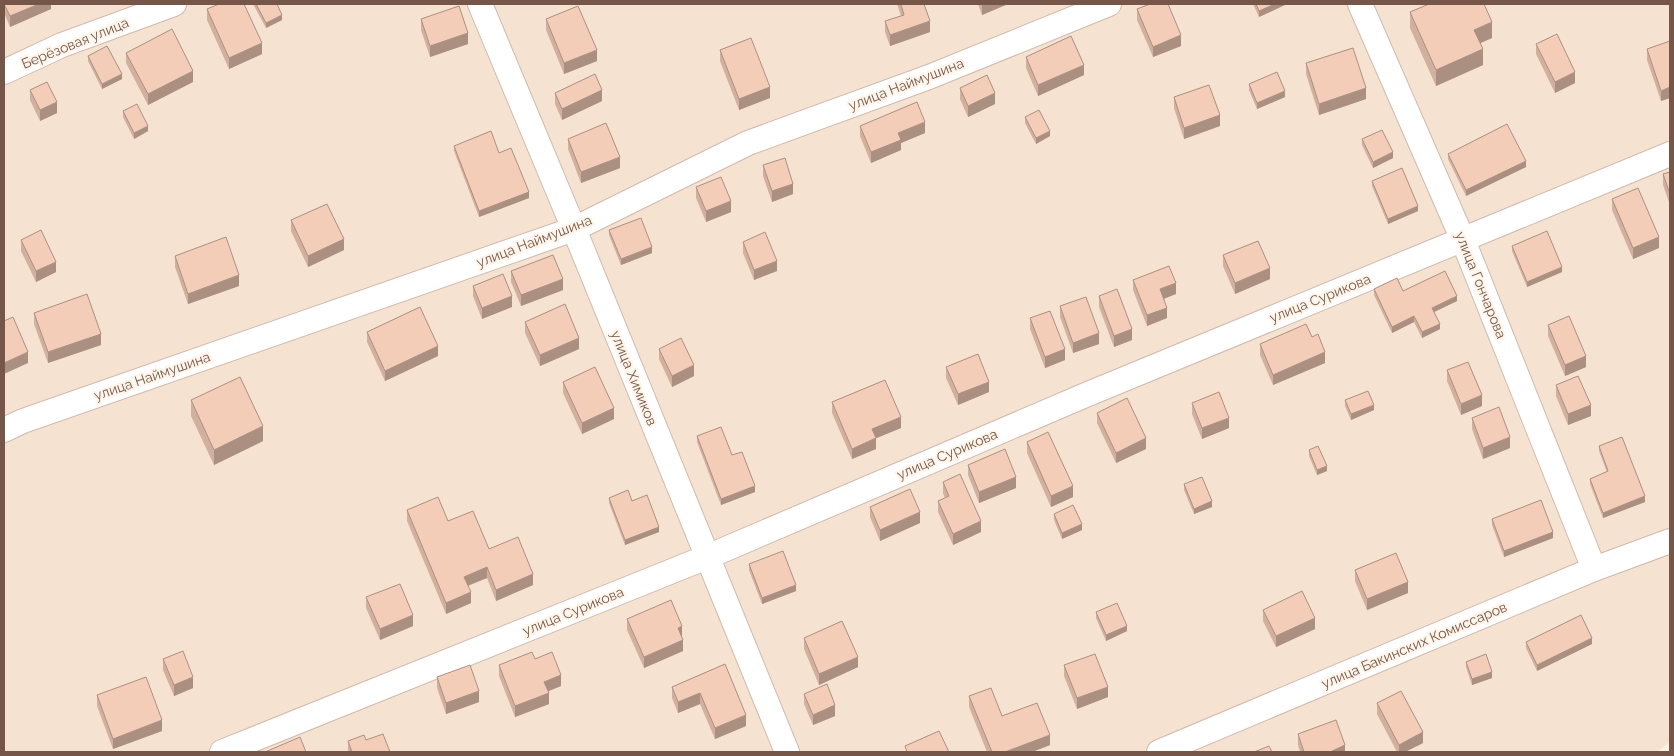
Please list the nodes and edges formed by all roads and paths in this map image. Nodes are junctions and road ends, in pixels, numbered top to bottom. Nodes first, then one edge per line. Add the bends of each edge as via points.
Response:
1 (174, 4) edge
2 (480, 4) edge
3 (1109, 4) edge
4 (1360, 4) edge
5 (4, 72) edge
6 (1670, 154) edge
7 (574, 229) junction
8 (1464, 240) junction
9 (4, 430) edge
10 (1670, 541) edge
11 (707, 557) junction
12 (1594, 569) junction
13 (222, 752) edge
14 (787, 752) edge
15 (1160, 752) edge

1 - 5 street, Берёзовая улица via 62,45
2 - 7 street, улица Химиков
3 - 7 street, улица Наймушина via 928,77 748,143
4 - 8 street, улица Гончарова
6 - 8 street, улица Сурикова
7 - 9 street, улица Наймушина
7 - 11 street, улица Химиков
8 - 11 street, улица Сурикова via 1088,394
8 - 12 street, улица Гончарова
10 - 12 street, улица Бакинских Комиссаров
11 - 13 street, улица Сурикова
11 - 14 street, улица Химиков
12 - 15 street, улица Бакинских Комиссаров

